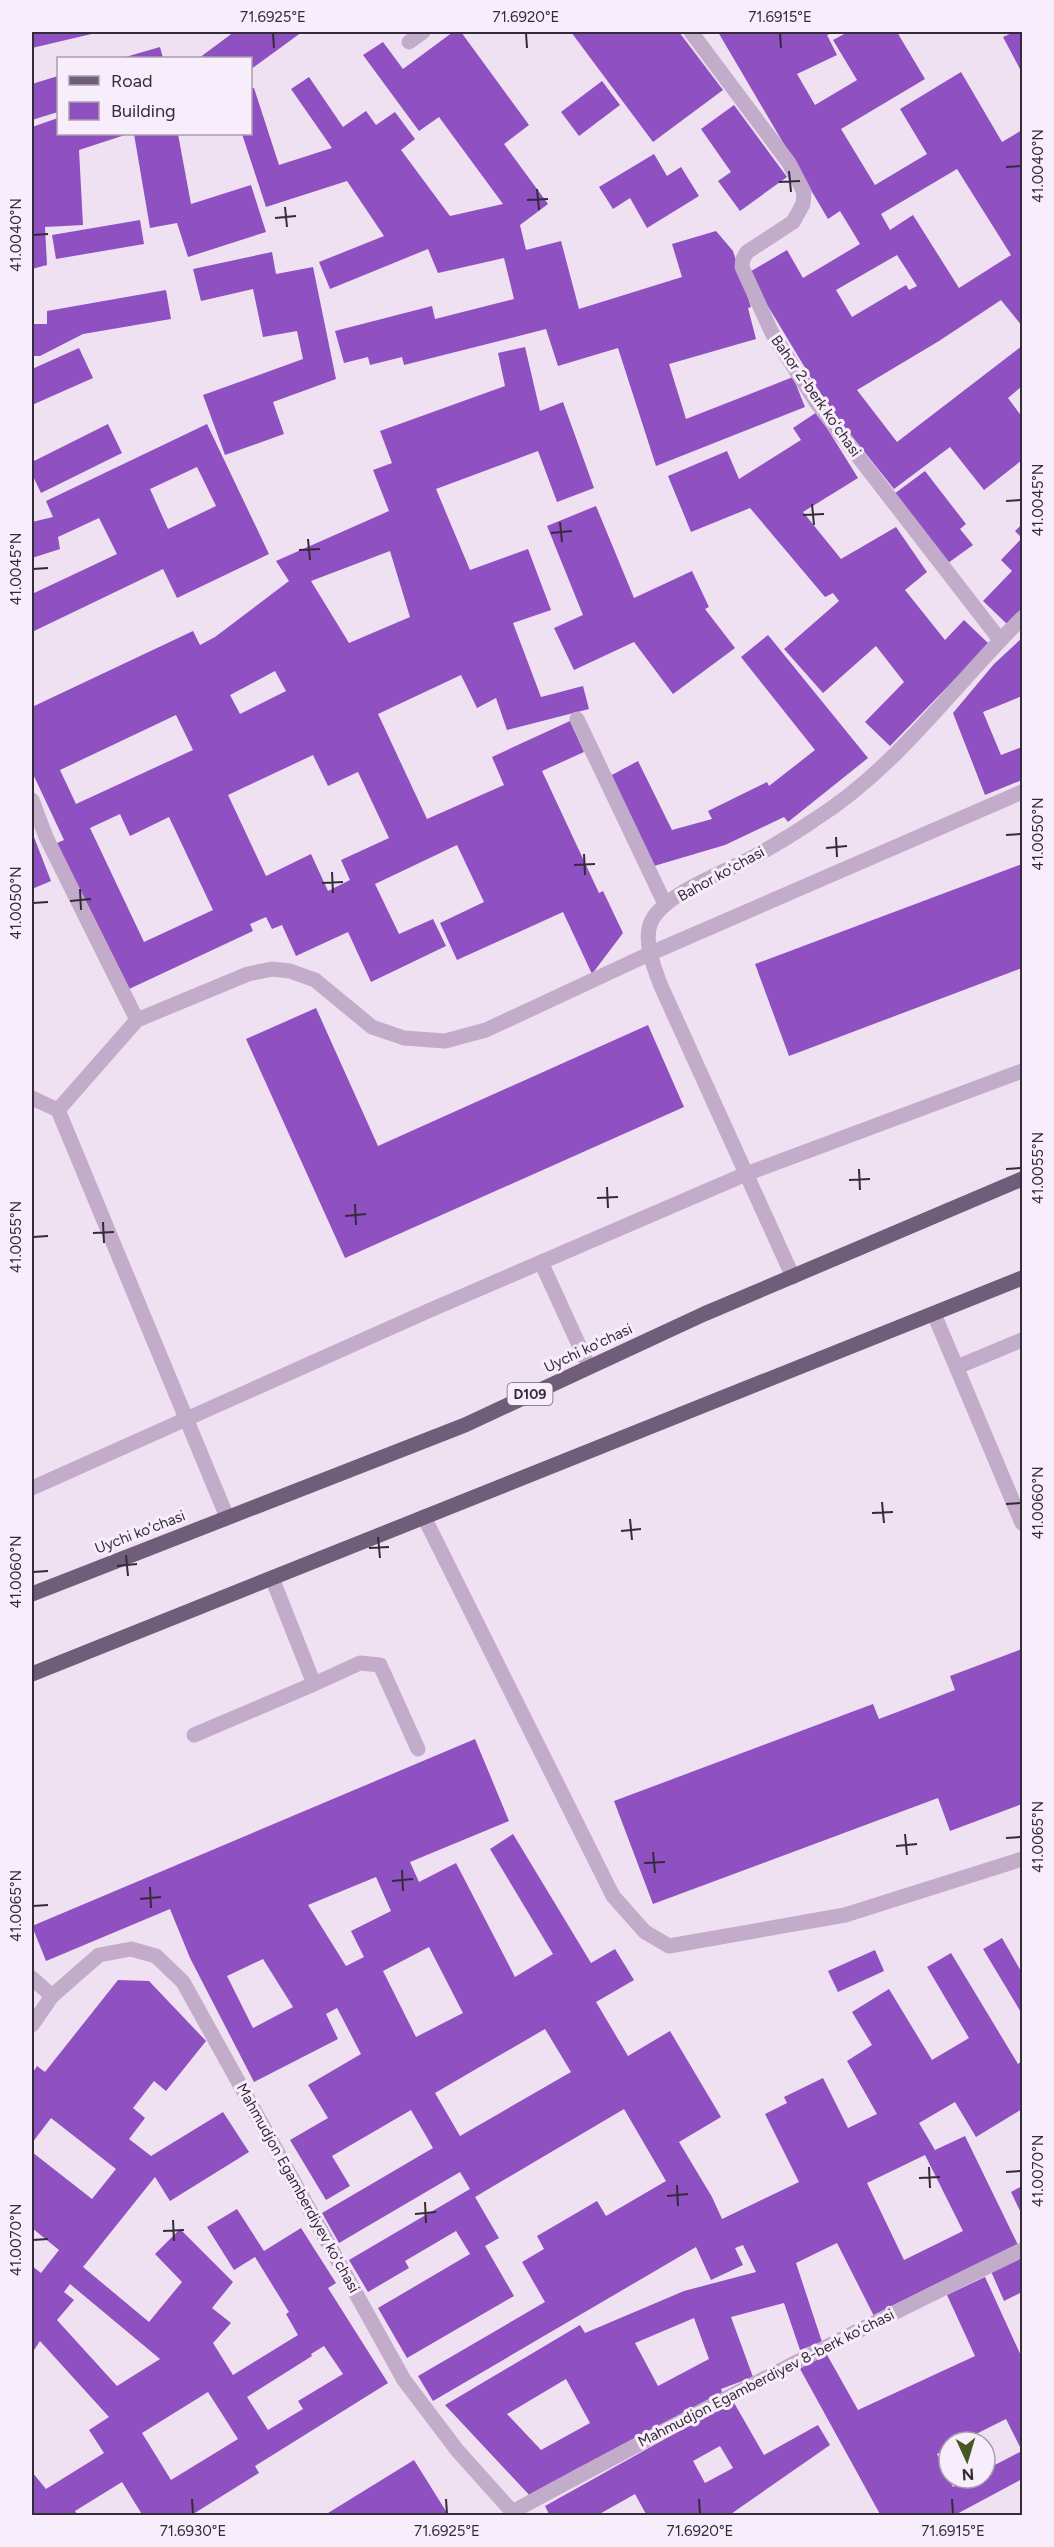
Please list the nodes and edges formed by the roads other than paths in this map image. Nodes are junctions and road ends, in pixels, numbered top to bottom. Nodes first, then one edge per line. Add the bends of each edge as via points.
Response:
1 (423, 32) edge
2 (691, 32) edge
3 (409, 42) dead end
4 (1023, 618) edge
5 (1000, 640) junction
6 (577, 719) dead end
7 (1023, 792) edge
8 (32, 800) edge
9 (665, 904) junction
10 (649, 954) junction
11 (136, 1020) junction
12 (1023, 1071) edge
13 (32, 1098) edge
14 (58, 1110) junction
15 (746, 1174) junction
16 (1023, 1179) edge
17 (541, 1262) junction
18 (793, 1277) junction
19 (1023, 1278) edge
20 (934, 1314) junction
21 (1023, 1340) edge
22 (589, 1367) junction
23 (957, 1367) junction
24 (186, 1418) junction
25 (32, 1488) edge
26 (227, 1517) junction
27 (424, 1517) junction
28 (1023, 1523) edge
29 (272, 1578) junction
30 (32, 1594) edge
31 (32, 1674) edge
32 (314, 1684) junction
33 (194, 1735) dead end
34 (418, 1749) dead end
35 (1023, 1859) edge
36 (32, 1978) edge
37 (52, 1996) junction
38 (32, 2025) edge
39 (1023, 2250) edge
40 (514, 2514) edge

1 - 3 street
2 - 5 street, Bahor 2-berk koʻchasi via 789,163 804,192 803,204 793,222 747,252 743,259 742,267 772,333 816,402
4 - 5 street, Bahor koʻchasi
5 - 9 street, Bahor koʻchasi via 874,775 816,819
6 - 9 street
7 - 10 street
8 - 11 street via 46,837
9 - 10 street, Bahor koʻchasi via 651,921
10 - 11 street via 486,1030 445,1041 404,1038 372,1027 315,980 272,969 248,974
10 - 15 street, Bahor koʻchasi
11 - 14 street
12 - 15 street
13 - 14 street
14 - 24 street
15 - 17 street
15 - 18 street, Bahor koʻchasi
16 - 18 main road, Uychi ko'chasi / D109
17 - 22 street
17 - 24 street
18 - 22 main road, Uychi ko'chasi / D109
19 - 20 main road
20 - 23 street
20 - 27 main road
21 - 23 street
22 - 26 main road, Uychi ko'chasi / D109 via 465,1425
23 - 28 street
24 - 25 street
24 - 26 street
26 - 30 main road, Uychi ko'chasi / D109
27 - 29 main road
27 - 35 street via 613,1896 653,1937 669,1946 845,1915
29 - 31 main road
29 - 32 street
32 - 33 street
32 - 34 street via 360,1663 380,1665
36 - 37 street
37 - 38 street
37 - 40 street, Mahmudjon Egamberdiyev koʻchasi via 99,1955 130,1949 156,1956 183,1982 404,2380 457,2450
39 - 40 street, Mahmudjon Egamberdiyev 8-berk koʻchasi via 680,2421

